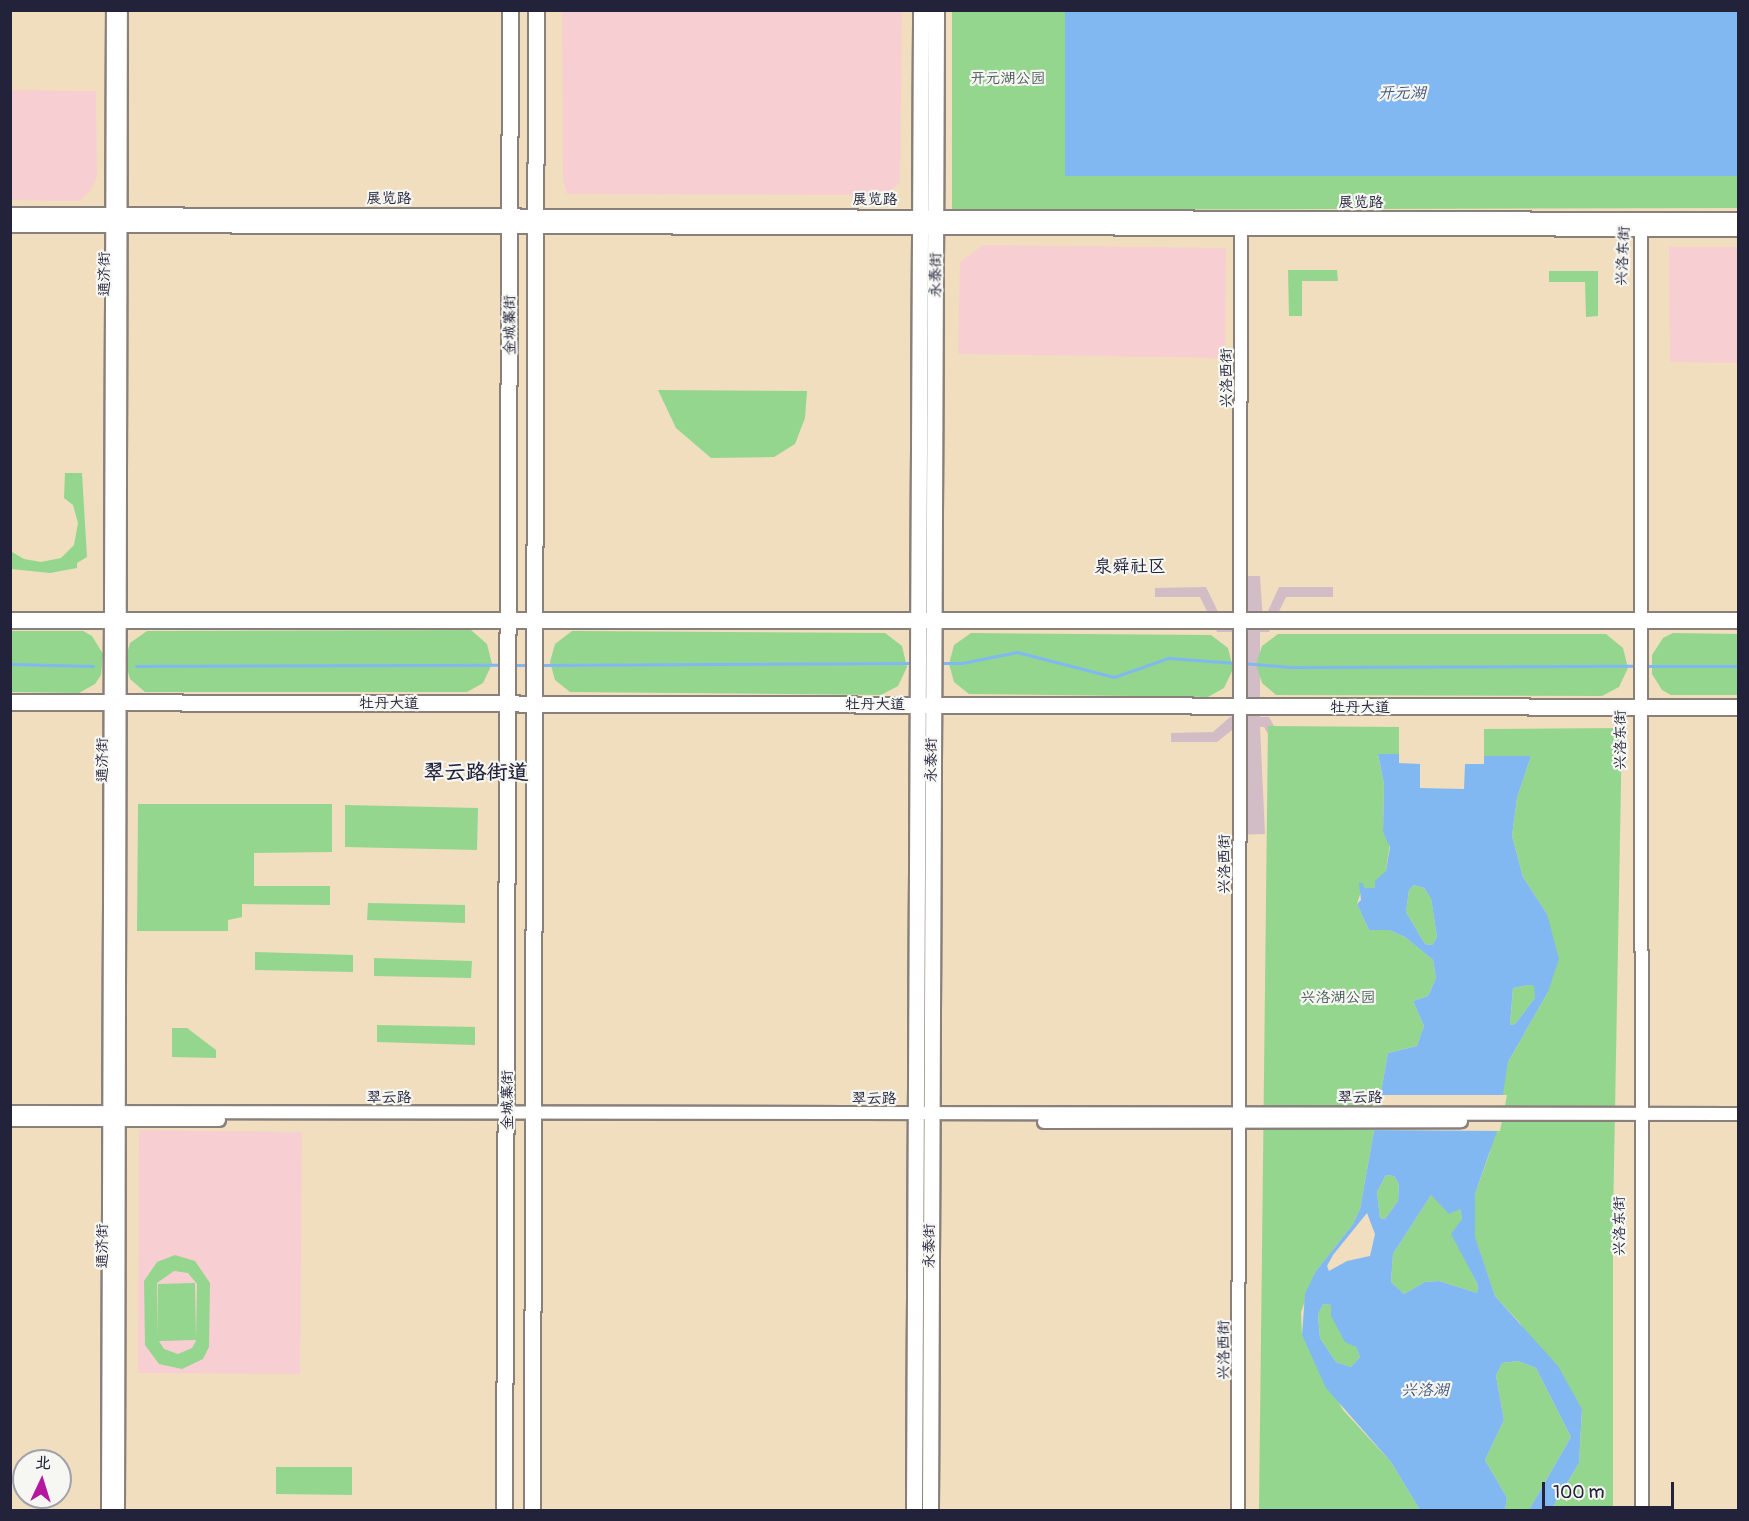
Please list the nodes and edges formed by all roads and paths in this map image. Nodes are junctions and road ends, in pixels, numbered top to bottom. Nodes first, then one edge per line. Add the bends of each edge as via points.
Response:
1 (113, 10) edge
2 (121, 10) edge
3 (510, 10) edge
4 (536, 10) edge
5 (921, 10) edge
6 (936, 10) edge
7 (10, 214) edge
8 (115, 219) junction
9 (1738, 219) edge
10 (510, 220) junction
11 (538, 220) junction
12 (929, 221) junction
13 (1245, 223) junction
14 (10, 226) edge
15 (1640, 226) junction
16 (1738, 230) edge
17 (10, 620) edge
18 (115, 620) junction
19 (508, 620) junction
20 (536, 620) junction
21 (925, 620) junction
22 (1640, 620) junction
23 (1738, 620) edge
24 (1245, 622) junction
25 (925, 685) junction
26 (507, 696) junction
27 (535, 696) junction
28 (10, 702) edge
29 (113, 703) junction
30 (917, 705) junction
31 (933, 705) junction
32 (1640, 707) junction
33 (1738, 707) edge
34 (1244, 708) junction
35 (10, 1112) edge
36 (1738, 1114) edge
37 (112, 1116) junction
38 (508, 1116) junction
39 (534, 1116) junction
40 (923, 1118) junction
41 (1244, 1118) junction
42 (1639, 1118) junction
43 (10, 1120) edge
44 (1738, 1123) edge
45 (108, 1510) edge
46 (118, 1510) edge
47 (504, 1510) edge
48 (532, 1510) edge
49 (914, 1510) edge
50 (930, 1510) edge
51 (1238, 1510) edge
52 (1245, 1510) edge
53 (1634, 1510) edge
54 (1642, 1510) edge

1 - 8 street, 通济街
2 - 8 street, 通济街
3 - 10 main road, 金城寨街
4 - 11 main road, 金城寨街
5 - 12 main road, 永泰街
6 - 12 main road, 永泰街
7 - 8 street, 展览路
8 - 10 street, 展览路
8 - 14 street, 展览路
8 - 18 street, 通济街
9 - 15 street, 展览路
10 - 11 street, 展览路
10 - 19 main road, 金城寨街
11 - 12 street, 展览路
11 - 20 main road, 金城寨街
12 - 13 street, 展览路
12 - 21 main road, 永泰街
13 - 15 street, 展览路
13 - 24 street, 兴洛西街
15 - 16 street, 展览路
15 - 22 street, 兴洛东街
17 - 18 main road
18 - 19 main road
18 - 29 street, 通济街
19 - 20 main road
19 - 26 main road, 金城寨街
20 - 21 main road
20 - 27 main road, 金城寨街
21 - 24 main road
21 - 25 main road, 永泰街 via 918,638
21 - 25 main road, 永泰街 via 933,638
22 - 23 main road
22 - 24 main road
22 - 32 street, 兴洛东街
24 - 34 street, 兴洛西街
25 - 30 main road, 永泰街
25 - 31 main road, 永泰街
26 - 27 main road, 牡丹大道
26 - 29 main road, 牡丹大道
26 - 38 main road, 金城寨街
27 - 30 main road, 牡丹大道
27 - 39 main road, 金城寨街
28 - 29 main road, 牡丹大道
29 - 37 street, 通济街
30 - 31 main road, 牡丹大道
30 - 40 main road, 永泰街
31 - 34 main road, 牡丹大道
31 - 40 main road, 永泰街
32 - 33 main road, 牡丹大道
32 - 34 main road, 牡丹大道
32 - 42 street, 兴洛东街
34 - 41 street, 兴洛西街
35 - 37 street, 翠云路
36 - 42 street, 翠云路
37 - 38 street, 翠云路
37 - 43 street, 翠云路
37 - 45 street, 通济街
37 - 46 street, 通济街
38 - 39 street, 翠云路
38 - 47 main road, 金城寨街
39 - 40 street, 翠云路
39 - 48 main road, 金城寨街
40 - 41 street, 翠云路
40 - 49 main road, 永泰街
40 - 50 main road, 永泰街
41 - 42 street, 翠云路
41 - 51 street, 兴洛西街
41 - 52 street, 兴洛西街
42 - 44 street, 翠云路
42 - 53 street, 兴洛东街
42 - 54 street, 兴洛东街

